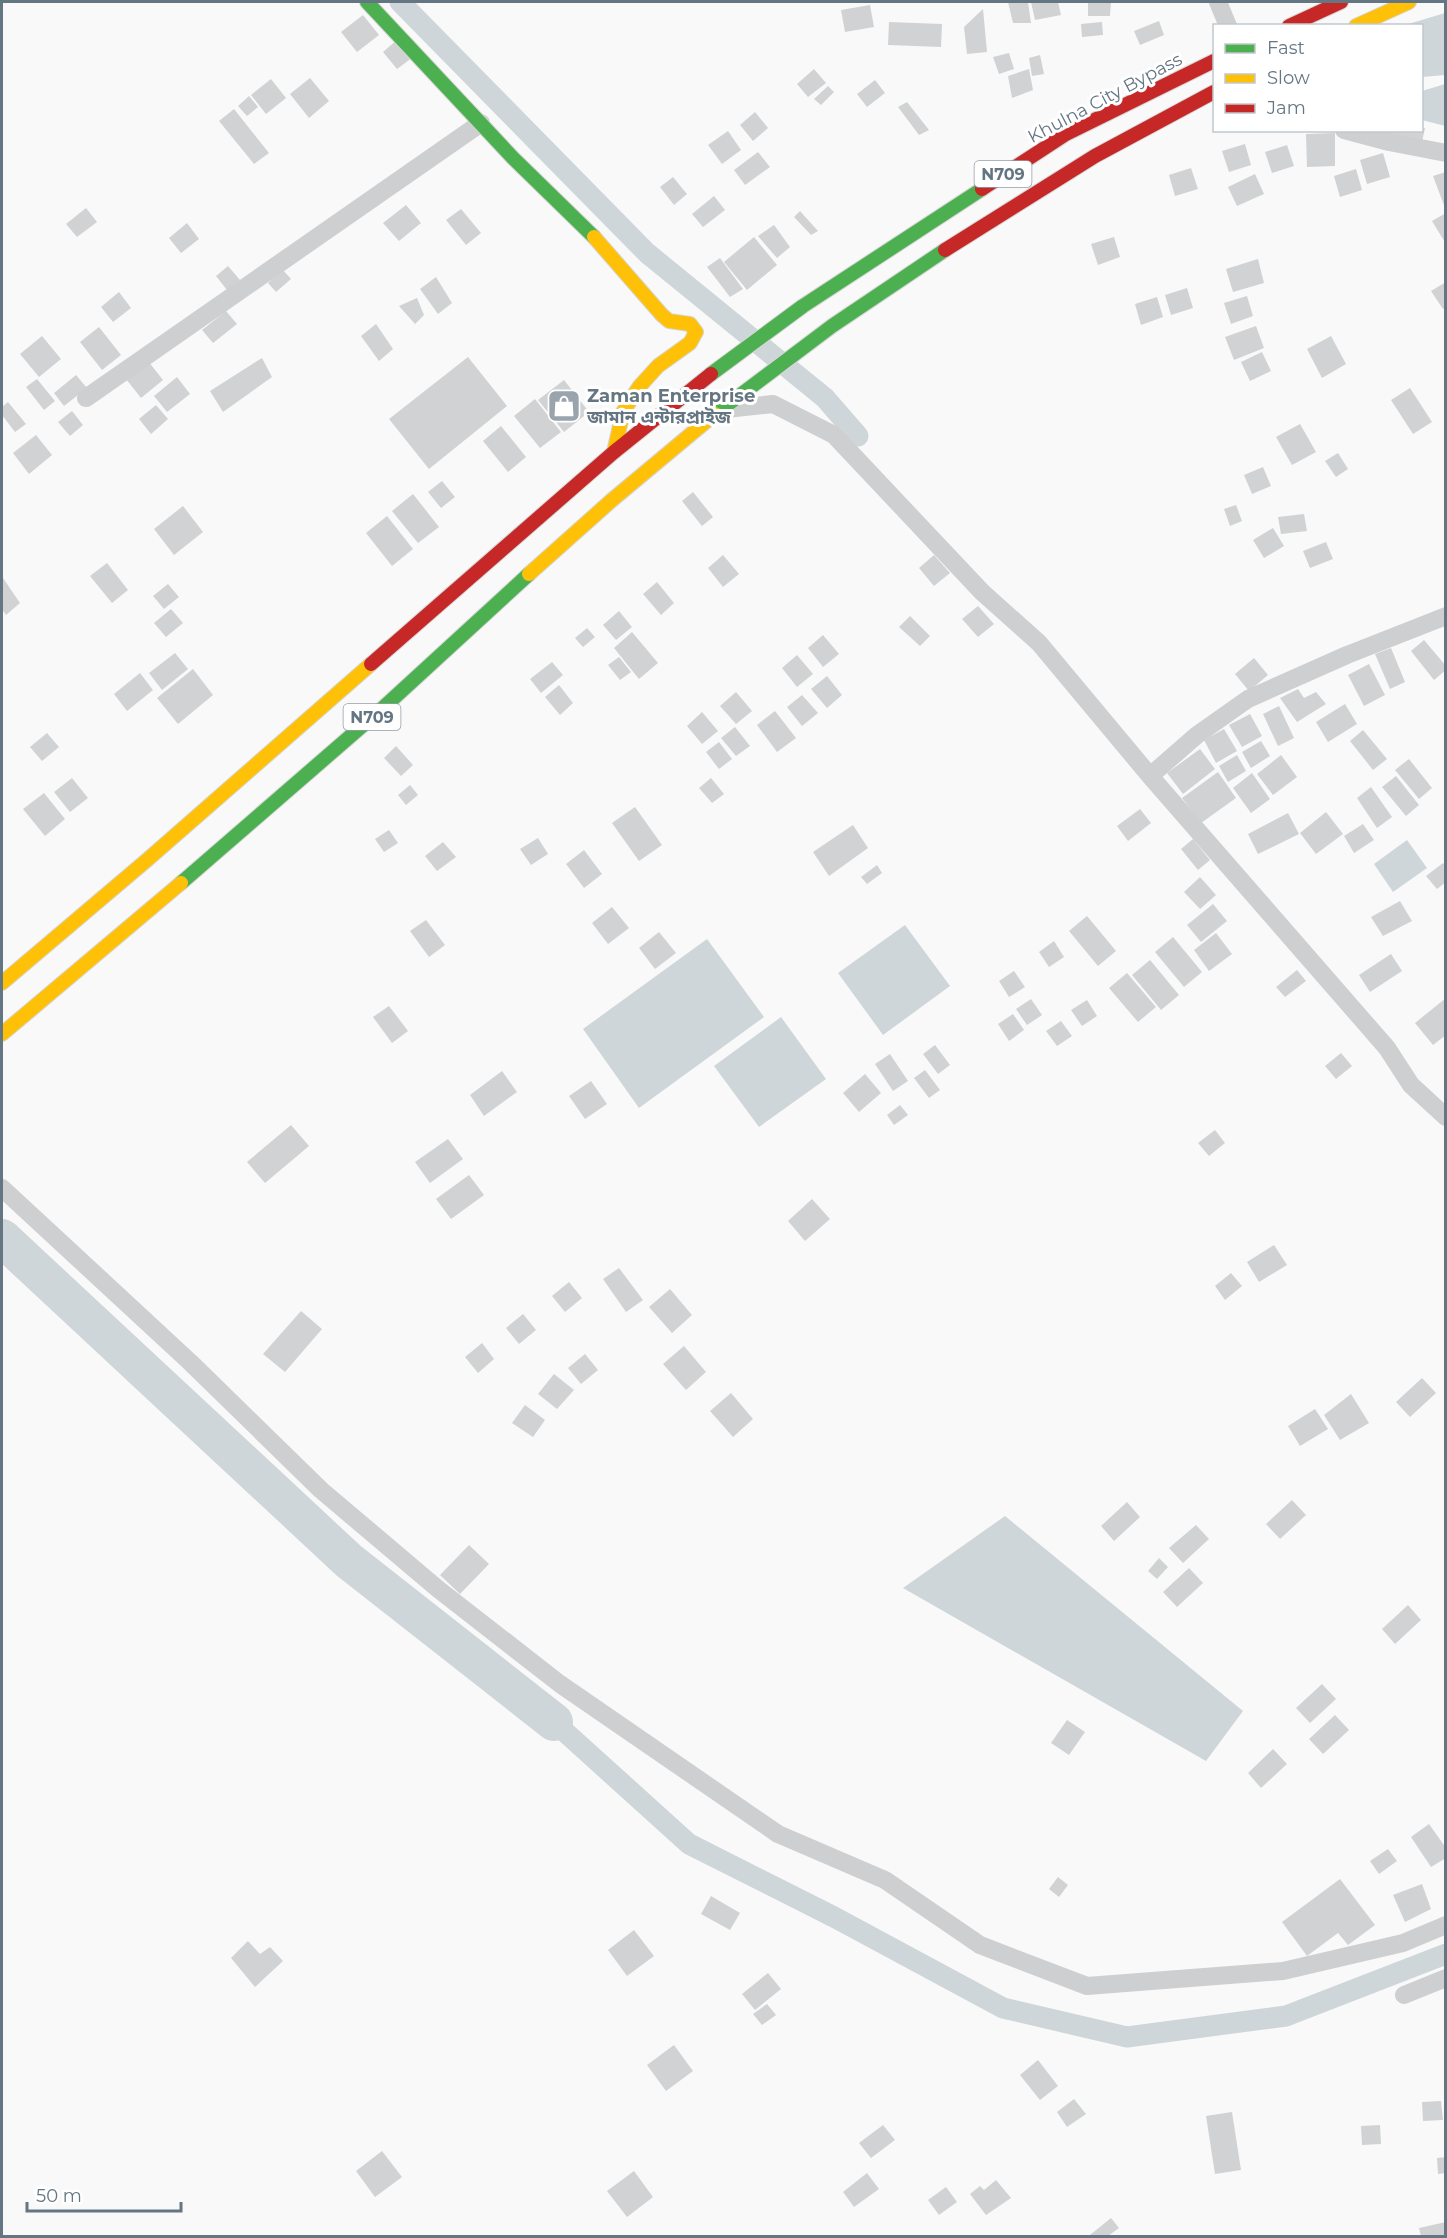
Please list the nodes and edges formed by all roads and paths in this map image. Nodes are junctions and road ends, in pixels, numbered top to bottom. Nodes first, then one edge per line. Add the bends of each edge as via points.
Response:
1 (368, 2) edge
2 (1218, 2) edge
3 (1341, 2) edge
4 (1409, 2) edge
5 (1227, 24) edge
6 (1293, 24) edge
7 (1360, 24) edge
8 (1213, 62) edge
9 (1213, 93) edge
10 (481, 123) junction
11 (1352, 132) edge
12 (1446, 153) edge
13 (86, 398) dead end
14 (722, 409) junction
15 (614, 453) junction
16 (1446, 616) edge
17 (1150, 776) junction
18 (2, 983) edge
19 (2, 1034) edge
20 (1446, 1117) edge
21 (2, 1188) edge
22 (1446, 1924) edge
23 (1446, 1978) edge
24 (1404, 1995) dead end

1 - 10 main road
2 - 5 street
3 - 6 main road
4 - 7 main road
8 - 15 main road, Khulna City Bypass / N709 via 1066,134 802,306
9 - 14 main road, N709 via 1064,174 949,247
10 - 13 street
10 - 15 main road via 572,214 662,315 669,321 690,324 696,332 690,343 658,366 639,387 623,412
11 - 12 street
14 - 17 street via 773,404 834,435 982,592 1039,643
14 - 19 main road, N709 via 588,521 294,787
15 - 18 main road, N709
16 - 17 street via 1248,699 1197,735
17 - 20 street via 1387,1048 1411,1085
21 - 22 street via 321,1490 438,1589 560,1684 778,1834 885,1880 980,1945 1087,1986 1283,1971 1403,1943
23 - 24 street

